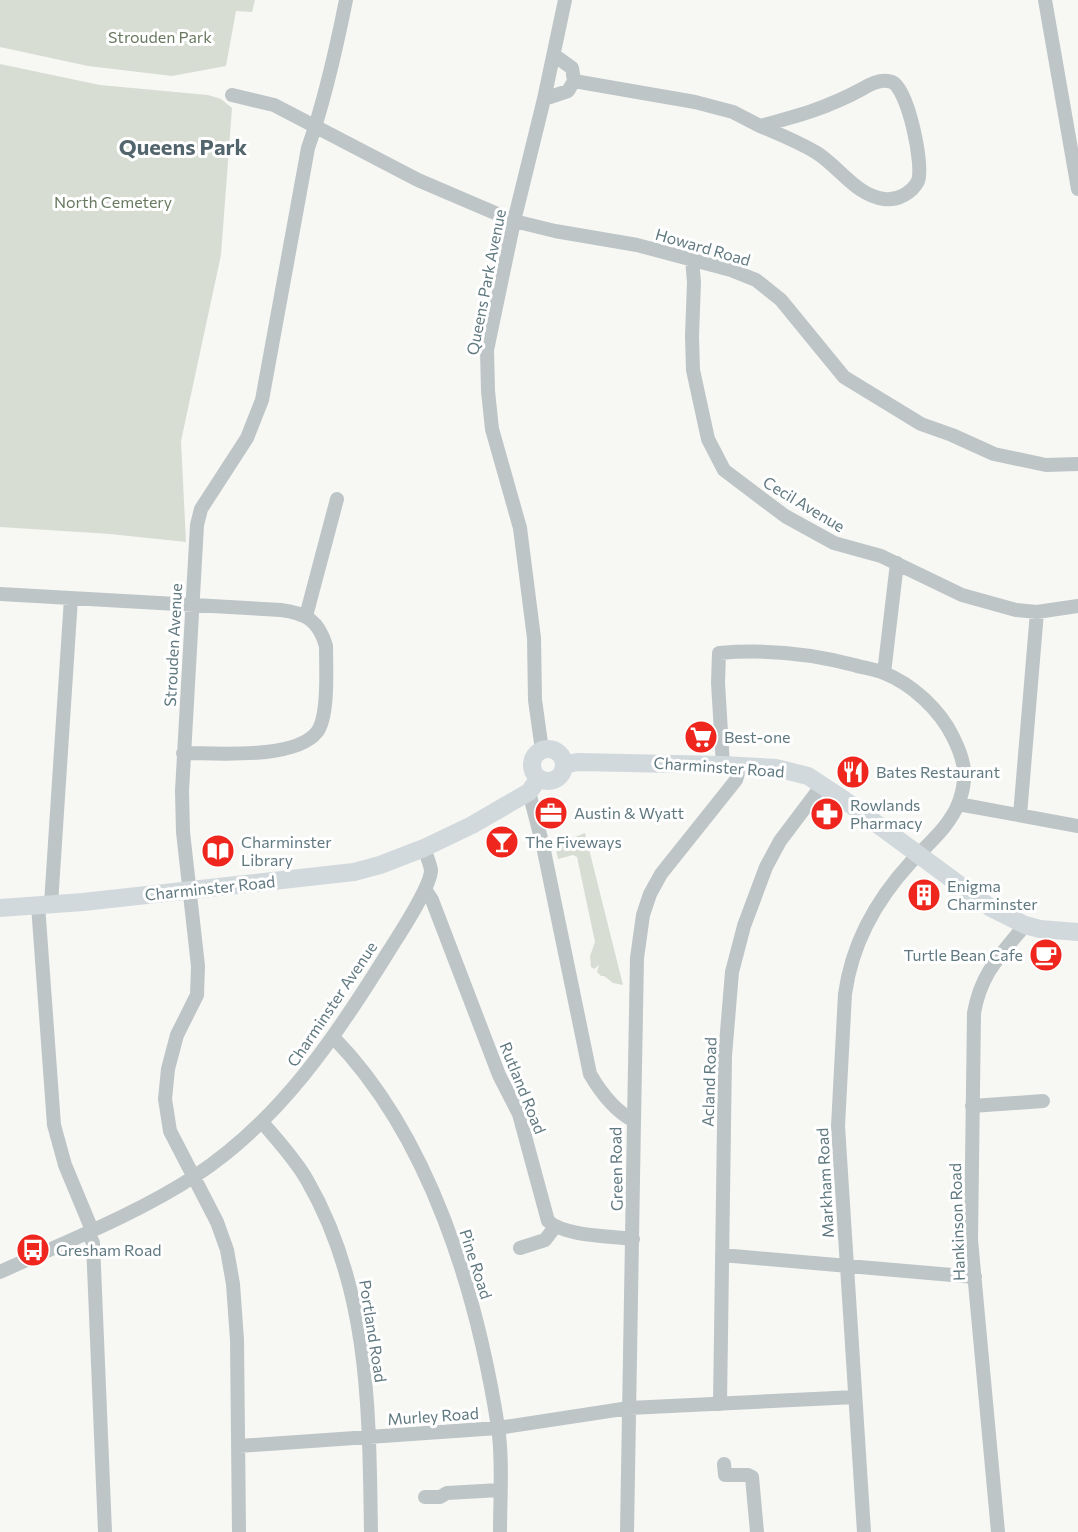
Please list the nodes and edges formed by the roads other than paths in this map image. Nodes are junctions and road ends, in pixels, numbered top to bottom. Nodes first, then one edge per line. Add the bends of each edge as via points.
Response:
1 (346, 0) edge
2 (565, 0) edge
3 (1045, 0) edge
4 (554, 55) junction
5 (574, 81) junction
6 (232, 95) dead end
7 (544, 99) junction
8 (316, 125) junction
9 (759, 126) junction
10 (1078, 189) edge
11 (514, 220) junction
12 (692, 259) junction
13 (1078, 464) edge
14 (337, 499) dead end
15 (897, 563) junction
16 (0, 594) edge
17 (71, 598) junction
18 (192, 604) junction
19 (1078, 606) edge
20 (1037, 612) junction
21 (306, 616) junction
22 (884, 673) junction
23 (542, 750) junction
24 (183, 753) junction
25 (564, 765) junction
26 (731, 765) junction
27 (823, 784) junction
28 (534, 785) junction
29 (958, 804) junction
30 (1020, 815) junction
31 (1078, 826) edge
32 (424, 848) junction
33 (920, 855) junction
34 (188, 889) junction
35 (424, 889) junction
36 (44, 904) junction
37 (0, 908) edge
38 (1025, 925) junction
39 (1078, 932) edge
40 (333, 1037) junction
41 (1043, 1101) dead end
42 (972, 1106) junction
43 (634, 1120) junction
44 (262, 1122) junction
45 (195, 1176) junction
46 (555, 1227) junction
47 (90, 1231) junction
48 (633, 1239) junction
49 (520, 1248) dead end
50 (722, 1255) junction
51 (846, 1266) junction
52 (0, 1272) edge
53 (975, 1277) junction
54 (855, 1397) junction
55 (720, 1404) junction
56 (629, 1408) junction
57 (498, 1428) junction
58 (369, 1437) junction
59 (239, 1446) junction
60 (724, 1464) dead end
61 (500, 1490) junction
62 (425, 1497) dead end
63 (105, 1532) edge
64 (239, 1532) edge
65 (371, 1532) edge
66 (500, 1532) edge
67 (627, 1532) edge
68 (757, 1532) edge
69 (864, 1532) edge
70 (999, 1532) edge

1 - 8 street, Strouden Avenue
2 - 4 street, Queens Park Avenue
3 - 10 street
4 - 5 street via 572,68
4 - 7 street, Queens Park Avenue
5 - 7 street via 568,92
5 - 9 street via 694,102 733,112
6 - 8 street via 274,105
7 - 11 street, Queens Park Avenue
8 - 11 street, Howard Road via 418,180
8 - 18 street, Strouden Avenue via 308,148 262,400 247,438 201,509 196,525
9 - 9 street via 827,107 880,81 891,82 898,87 908,111 919,162 918,179 900,197 874,197 818,154
11 - 12 street, Howard Road
11 - 23 street, Queens Park Avenue via 487,350 488,392 492,429 520,528 534,638
12 - 13 street, Howard Road via 756,280 781,300 844,377 921,424 994,454 1046,465
12 - 15 street, Cecil Avenue via 693,370 708,439 724,470 785,516 834,543
14 - 21 street
15 - 20 street, Cecil Avenue via 962,595
15 - 22 street
16 - 17 street
17 - 18 street
17 - 36 street
18 - 21 street via 281,610
18 - 24 street, Strouden Avenue
19 - 20 street, Cecil Avenue
20 - 30 street
21 - 24 street via 324,637 326,646 324,707 317,732 304,743 280,750
22 - 26 street via 793,653 719,653 718,691
22 - 29 street via 920,696 948,727 963,759 964,780
23 - 25 main road via 551,749 561,755
23 - 28 main road via 532,763
24 - 34 street, Strouden Avenue
25 - 26 main road, Charminster Road
25 - 28 main road via 554,779
26 - 27 main road, Charminster Road via 776,768
26 - 43 street via 736,780 661,874 643,915 637,958
27 - 33 main road, Charminster Road
27 - 50 street, Acland Road via 780,841 766,867 735,958 725,1056
28 - 32 main road, Charminster Road via 472,825
28 - 43 street, Green Road via 590,1074 610,1102
29 - 30 street
29 - 33 street, Markham Road
30 - 31 street
32 - 34 main road, Charminster Road via 354,873
32 - 35 street, Charminster Avenue via 431,871
33 - 38 main road, Charminster Road via 991,908
33 - 51 street, Markham Road via 874,910 858,944 846,988 838,1126
34 - 36 main road, Charminster Road
34 - 45 street, Strouden Avenue via 198,966 197,994 177,1035 165,1099 170,1131
35 - 40 street, Charminster Avenue
35 - 46 street, Rutland Road via 432,900 499,1076 519,1114 548,1221
36 - 37 main road, Charminster Road
36 - 47 street via 54,1125
38 - 39 main road, Charminster Road
38 - 42 street, Hankinson Road via 990,966 978,992
40 - 44 street, Charminster Avenue
40 - 57 street, Pine Road via 388,1105 432,1190 457,1255 476,1321
41 - 42 street
42 - 53 street, Hankinson Road via 970,1207
43 - 48 street, Green Road
44 - 45 street, Charminster Avenue
44 - 58 street, Portland Road via 306,1179 326,1215 344,1262 361,1342
45 - 47 street, Charminster Avenue
45 - 59 street, Strouden Avenue via 227,1250 233,1284
46 - 48 street
46 - 49 street via 544,1240
47 - 52 street, Charminster Avenue
47 - 63 street
48 - 56 street, Green Road
50 - 51 street
50 - 55 street, Acland Road
51 - 53 street
51 - 54 street, Markham Road
53 - 70 street, Hankinson Road
54 - 55 street, Murley Road
54 - 69 street, Markham Road
55 - 56 street, Murley Road
56 - 57 street, Murley Road
56 - 67 street, Green Road
57 - 58 street, Murley Road
57 - 61 street, Pine Road
58 - 59 street, Murley Road
58 - 65 street, Portland Road
59 - 64 street, Strouden Avenue
60 - 68 street via 725,1475 752,1478
61 - 62 street
61 - 66 street, Pine Road

